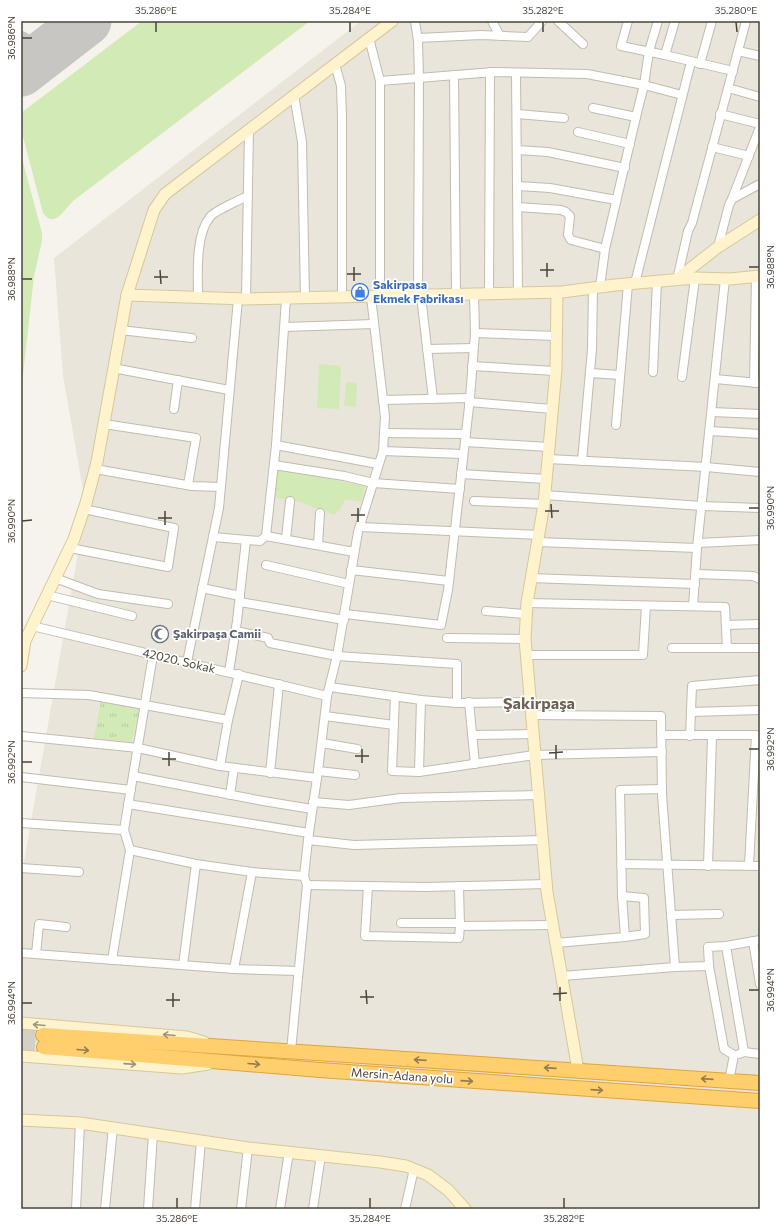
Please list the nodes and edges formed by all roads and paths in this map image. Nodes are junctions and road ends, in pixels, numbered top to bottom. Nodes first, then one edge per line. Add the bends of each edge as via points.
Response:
1 (392, 21) edge
2 (415, 21) edge
3 (492, 21) edge
4 (542, 21) edge
5 (558, 21) edge
6 (628, 21) edge
7 (658, 21) edge
8 (675, 21) edge
9 (712, 21) edge
10 (746, 21) edge
11 (500, 36) junction
12 (369, 38) junction
13 (418, 38) junction
14 (583, 44) dead end
15 (649, 51) junction
16 (738, 52) junction
17 (665, 55) junction
18 (760, 56) edge
19 (691, 62) junction
20 (335, 64) junction
21 (700, 64) junction
22 (733, 71) junction
23 (490, 72) junction
24 (516, 73) junction
25 (454, 75) junction
26 (419, 78) junction
27 (380, 81) junction
28 (644, 85) junction
29 (728, 88) junction
30 (294, 95) junction
31 (682, 95) junction
32 (760, 97) edge
33 (593, 108) dead end
34 (517, 114) junction
35 (720, 114) junction
36 (636, 117) junction
37 (564, 118) dead end
38 (760, 126) edge
39 (249, 129) junction
40 (578, 132) dead end
41 (630, 144) junction
42 (712, 147) junction
43 (517, 150) junction
44 (749, 156) junction
45 (625, 168) junction
46 (760, 184) edge
47 (518, 186) junction
48 (248, 196) junction
49 (732, 198) junction
50 (616, 200) junction
51 (518, 207) junction
52 (760, 220) edge
53 (718, 247) junction
54 (605, 249) junction
55 (758, 277) edge
56 (695, 278) junction
57 (725, 279) junction
58 (677, 280) junction
59 (657, 281) junction
60 (631, 283) junction
61 (596, 287) junction
62 (557, 292) junction
63 (518, 293) junction
64 (474, 294) junction
65 (489, 294) junction
66 (127, 295) junction
67 (456, 295) junction
68 (198, 296) junction
69 (419, 296) junction
70 (376, 297) junction
71 (342, 298) junction
72 (242, 299) junction
73 (286, 299) junction
74 (305, 299) junction
75 (374, 324) junction
76 (285, 327) junction
77 (758, 328) edge
78 (120, 330) junction
79 (474, 333) junction
80 (556, 336) junction
81 (192, 338) dead end
82 (473, 348) junction
83 (427, 349) junction
84 (472, 366) junction
85 (113, 368) junction
86 (556, 371) junction
87 (653, 372) dead end
88 (590, 373) junction
89 (620, 374) junction
90 (682, 377) dead end
91 (715, 379) junction
92 (178, 380) junction
93 (757, 383) edge
94 (229, 390) junction
95 (433, 399) junction
96 (383, 400) junction
97 (469, 400) junction
98 (174, 409) dead end
99 (552, 409) junction
100 (712, 412) junction
101 (760, 414) edge
102 (104, 424) junction
103 (616, 425) dead end
104 (710, 431) junction
105 (385, 433) junction
106 (760, 434) edge
107 (465, 438) junction
108 (276, 445) junction
109 (549, 447) junction
110 (383, 451) junction
111 (464, 454) junction
112 (548, 459) junction
113 (582, 461) junction
114 (378, 464) junction
115 (274, 465) junction
116 (706, 467) junction
117 (95, 469) junction
118 (760, 472) edge
119 (461, 474) junction
120 (546, 479) junction
121 (373, 483) junction
122 (188, 485) junction
123 (220, 487) junction
124 (460, 489) junction
125 (544, 500) junction
126 (290, 501) dead end
127 (474, 501) dead end
128 (702, 506) junction
129 (760, 508) edge
130 (84, 509) junction
131 (320, 514) dead end
132 (360, 526) junction
133 (455, 530) junction
134 (266, 536) junction
135 (213, 537) junction
136 (538, 538) junction
137 (286, 539) junction
138 (246, 540) junction
139 (760, 540) edge
140 (318, 545) junction
141 (698, 545) junction
142 (70, 548) junction
143 (354, 552) junction
144 (266, 565) dead end
145 (351, 570) junction
146 (696, 574) junction
147 (55, 578) junction
148 (531, 578) junction
149 (760, 579) edge
150 (449, 581) junction
151 (349, 584) junction
152 (695, 584) junction
153 (202, 588) junction
154 (47, 595) junction
155 (240, 599) junction
156 (527, 603) junction
157 (168, 604) dead end
158 (646, 606) junction
159 (694, 606) junction
160 (486, 611) dead end
161 (526, 614) junction
162 (132, 616) dead end
163 (344, 617) junction
164 (760, 624) edge
165 (726, 625) junction
166 (32, 626) junction
167 (236, 631) junction
168 (447, 638) dead end
169 (525, 639) junction
170 (672, 648) dead end
171 (727, 648) junction
172 (760, 648) edge
173 (153, 655) junction
174 (526, 655) junction
175 (337, 656) junction
176 (187, 662) junction
177 (21, 666) edge
178 (229, 672) junction
179 (239, 674) junction
180 (760, 680) edge
181 (279, 684) junction
182 (330, 687) junction
183 (21, 693) edge
184 (327, 696) junction
185 (395, 696) junction
186 (421, 700) junction
187 (469, 702) junction
188 (530, 702) junction
189 (457, 703) junction
190 (145, 705) junction
191 (760, 710) edge
192 (691, 712) junction
193 (531, 715) junction
194 (325, 716) junction
195 (228, 720) junction
196 (394, 724) junction
197 (533, 734) junction
198 (472, 735) junction
199 (661, 735) junction
200 (21, 736) edge
201 (690, 736) junction
202 (712, 736) junction
203 (322, 743) junction
204 (138, 748) junction
205 (357, 749) dead end
206 (662, 752) junction
207 (534, 755) junction
208 (475, 764) junction
209 (220, 766) junction
210 (234, 768) junction
211 (419, 772) junction
212 (270, 773) junction
213 (317, 774) junction
214 (355, 775) dead end
215 (133, 776) junction
216 (21, 777) edge
217 (662, 789) junction
218 (130, 790) junction
219 (756, 793) edge
220 (230, 795) junction
221 (538, 795) junction
222 (128, 804) junction
223 (312, 806) junction
224 (21, 822) edge
225 (124, 830) junction
226 (308, 837) junction
227 (542, 840) junction
228 (130, 850) junction
229 (196, 864) junction
230 (622, 864) junction
231 (667, 866) junction
232 (708, 866) junction
233 (749, 866) junction
234 (760, 866) edge
235 (21, 868) edge
236 (79, 872) dead end
237 (252, 872) junction
238 (304, 876) junction
239 (546, 884) junction
240 (307, 885) junction
241 (368, 886) junction
242 (459, 886) junction
243 (622, 896) junction
244 (719, 914) dead end
245 (671, 915) junction
246 (401, 923) dead end
247 (460, 924) junction
248 (553, 925) junction
249 (66, 927) dead end
250 (625, 937) junction
251 (756, 940) edge
252 (556, 943) junction
253 (726, 946) junction
254 (21, 953) edge
255 (36, 954) junction
256 (112, 960) junction
257 (183, 965) junction
258 (709, 966) junction
259 (675, 967) junction
260 (234, 969) junction
261 (298, 971) junction
262 (562, 976) junction
263 (760, 984) edge
264 (21, 1023) edge
265 (220, 1048) junction
266 (291, 1051) junction
267 (744, 1052) junction
268 (760, 1054) edge
269 (734, 1055) junction
270 (21, 1056) edge
271 (226, 1062) junction
272 (578, 1070) junction
273 (729, 1081) junction
274 (760, 1083) edge
275 (760, 1102) edge
276 (21, 1120) edge
277 (80, 1122) junction
278 (113, 1127) junction
279 (153, 1134) junction
280 (201, 1141) junction
281 (248, 1148) junction
282 (289, 1152) junction
283 (321, 1156) junction
284 (414, 1169) junction
285 (76, 1209) edge
286 (105, 1209) edge
287 (148, 1209) edge
288 (195, 1209) edge
289 (241, 1209) edge
290 (280, 1209) edge
291 (313, 1209) edge
292 (405, 1209) edge
293 (465, 1209) edge

1 - 12 main road
2 - 13 street
3 - 11 street
4 - 11 street via 528,37
5 - 14 street
6 - 15 street via 621,46
7 - 15 street
8 - 17 street
9 - 21 street
10 - 16 street
11 - 13 street
12 - 20 main road
12 - 27 street
13 - 26 street
15 - 17 street
15 - 28 street
16 - 18 street
16 - 22 street
17 - 19 street
19 - 21 street
19 - 31 street
20 - 30 main road
20 - 71 street via 342,102
21 - 22 street
22 - 29 street
23 - 24 street
23 - 25 street
23 - 65 street
24 - 28 street via 588,74
24 - 34 street
25 - 26 street
25 - 67 street
26 - 27 street
26 - 69 street
27 - 70 street
28 - 31 street
28 - 36 street
29 - 32 street
29 - 35 street
30 - 39 main road
30 - 74 street via 302,142
31 - 60 street
33 - 36 street
34 - 37 street
34 - 43 street
35 - 38 street
35 - 42 street
36 - 41 street
38 - 44 street
39 - 48 street
39 - 66 main road via 165,194 154,210
40 - 41 street
41 - 45 street
42 - 44 street
42 - 58 street
43 - 45 street via 548,152
43 - 47 street
44 - 49 street
45 - 50 street
46 - 49 street
47 - 50 street via 550,188
47 - 51 street
48 - 68 street via 210,216 198,247
48 - 72 street
49 - 53 street
50 - 54 street
51 - 54 street via 564,210 570,216 568,235 571,240
51 - 63 street
52 - 53 main road
53 - 58 main road
54 - 61 street
55 - 57 main road
55 - 77 street
56 - 57 main road
56 - 58 main road
56 - 90 street
57 - 91 street
58 - 59 main road
59 - 60 main road
59 - 87 street
60 - 61 main road
60 - 89 street
61 - 62 main road
61 - 88 street
62 - 63 main road
62 - 80 main road
63 - 65 main road
64 - 65 main road
64 - 67 main road
64 - 79 street
66 - 68 main road
66 - 78 main road
67 - 69 main road
68 - 72 main road
69 - 70 main road
69 - 83 street
70 - 71 main road
70 - 75 street
71 - 74 main road
72 - 73 main road
72 - 94 street
73 - 74 main road
73 - 76 street
75 - 76 street
75 - 96 street
76 - 108 street
77 - 93 street
78 - 81 street
78 - 85 main road
79 - 80 street
79 - 82 street
80 - 86 main road
82 - 83 street
82 - 84 street
83 - 95 street
84 - 86 street
84 - 97 street
85 - 92 street
85 - 102 main road
86 - 99 main road
88 - 89 street
88 - 113 street
89 - 103 street
91 - 93 street
91 - 100 street
92 - 94 street
92 - 98 street
94 - 123 street
95 - 96 street
95 - 97 street
96 - 105 street
97 - 99 street
97 - 107 street
99 - 109 main road
100 - 101 street
100 - 104 street
102 - 117 main road
102 - 122 street via 196,438
104 - 106 street
104 - 116 street
105 - 107 street
105 - 110 street
107 - 109 street
107 - 111 street
108 - 114 street
108 - 115 street
109 - 112 main road
110 - 111 street
110 - 114 street
111 - 119 street
112 - 113 street
112 - 120 main road
113 - 116 street
114 - 121 street
115 - 121 street
115 - 134 street
116 - 118 street
116 - 128 street
117 - 122 street
117 - 130 main road
119 - 120 street
119 - 124 street
120 - 125 main road
121 - 124 street
121 - 132 street
122 - 123 street
123 - 135 street
124 - 133 street
125 - 127 street
125 - 128 street
125 - 136 main road
126 - 137 street
128 - 129 street
128 - 141 street
130 - 142 main road
130 - 142 street via 174,528 168,567
131 - 140 street
132 - 133 street
132 - 143 street
133 - 136 street
133 - 150 street
134 - 137 street
134 - 138 street via 260,541
135 - 138 street
135 - 153 street
136 - 141 street
136 - 148 main road
137 - 140 street
138 - 155 street
139 - 141 street
140 - 143 street
141 - 146 street
142 - 147 main road
143 - 145 street
144 - 151 street
145 - 150 street
145 - 151 street
146 - 149 street via 753,576
146 - 152 street
147 - 154 main road
147 - 157 street via 98,594
148 - 152 street
148 - 156 main road
150 - 163 street via 441,625
151 - 163 street
152 - 159 street
153 - 155 street
153 - 176 street
154 - 162 street
154 - 166 main road
155 - 163 street
155 - 167 street
156 - 158 street
156 - 161 main road
158 - 159 street
158 - 174 street via 643,655
159 - 165 street via 725,608
160 - 161 street
161 - 169 main road
163 - 175 street
164 - 165 street
165 - 171 street
166 - 173 street, 42020. Sokak
166 - 177 main road via 25,641
167 - 175 street via 268,638 270,643
167 - 178 street
168 - 169 street
169 - 174 main road
170 - 171 street
171 - 172 street
173 - 176 street, 42020. Sokak
173 - 190 street
174 - 188 main road
175 - 182 street
175 - 189 street via 457,664
176 - 178 street, 42020. Sokak
178 - 179 street, 42020. Sokak
179 - 181 street, 42020. Sokak
179 - 195 street
180 - 192 street via 692,686
181 - 184 street, 42020. Sokak
181 - 212 street
182 - 184 street
182 - 185 street
183 - 190 street via 89,695
184 - 194 street
185 - 186 street
185 - 196 street
186 - 189 street
186 - 211 street
187 - 188 street
187 - 189 street
187 - 198 street
188 - 193 main road
190 - 195 street
190 - 204 street
191 - 192 street
192 - 201 street
193 - 197 main road
193 - 199 street via 661,716
194 - 196 street
194 - 203 street
195 - 209 street
196 - 211 street via 392,771
197 - 198 street
197 - 207 main road
198 - 208 street
199 - 201 street
199 - 206 street
200 - 204 street
201 - 202 street
202 - 219 street via 756,735
202 - 232 street
203 - 205 street
203 - 213 street
204 - 209 street
204 - 215 street
206 - 207 street
206 - 217 street
207 - 208 street
207 - 221 main road
208 - 211 street
209 - 210 street
210 - 212 street
210 - 220 street
212 - 213 street
213 - 214 street
213 - 223 street
215 - 218 street
215 - 220 street
216 - 218 street
217 - 230 street via 620,790
217 - 231 street
218 - 222 street
219 - 233 street
220 - 223 street
221 - 223 street via 401,798 349,805
221 - 227 main road
222 - 225 street
222 - 226 street
223 - 226 street
224 - 225 street
225 - 228 street
226 - 227 street via 354,845
226 - 238 street
227 - 239 main road
228 - 229 street
228 - 256 street
229 - 237 street
229 - 257 street
230 - 231 street
230 - 243 street
231 - 232 street
231 - 245 street
232 - 233 street
233 - 234 street
235 - 236 street
237 - 238 street
237 - 260 street
238 - 240 street
239 - 242 street
239 - 248 main road
240 - 241 street
240 - 261 street
241 - 242 street
241 - 247 street via 365,936 459,938
242 - 247 street
243 - 250 street
243 - 250 street via 644,898 645,934
244 - 245 street
245 - 259 street
246 - 247 street
247 - 248 street
248 - 252 main road
249 - 255 street via 39,924
250 - 252 street
251 - 253 street
251 - 263 street
252 - 262 main road
253 - 258 street via 708,947
253 - 267 street
254 - 255 street
255 - 256 street
256 - 257 street
257 - 260 street
258 - 259 street
258 - 269 street via 724,1049
259 - 262 street
260 - 261 street
261 - 266 street
262 - 272 main road
265 -> 264 main road via 187,1037
265 - 266 highway, Mersin-Adana yolu
265 -> 271 highway, Mersin-Adana yolu via 44,1041
272 -> 266 highway, Mersin-Adana yolu
267 - 268 street
267 - 269 street
269 - 273 street
270 -> 271 main road via 182,1068
271 -> 275 highway, Mersin-Adana yolu
273 -> 272 highway, Mersin-Adana yolu
273 - 274 highway, Mersin-Adana yolu
276 - 277 main road
277 - 278 main road
277 - 285 street
278 - 279 main road
278 - 286 street
279 - 280 main road
279 - 287 street
280 - 281 main road
280 - 288 street
281 - 282 main road
281 - 289 street
282 - 283 main road
282 - 290 street
283 - 284 main road via 380,1162
283 - 291 street
284 - 292 street
284 - 293 main road via 428,1175 448,1190

